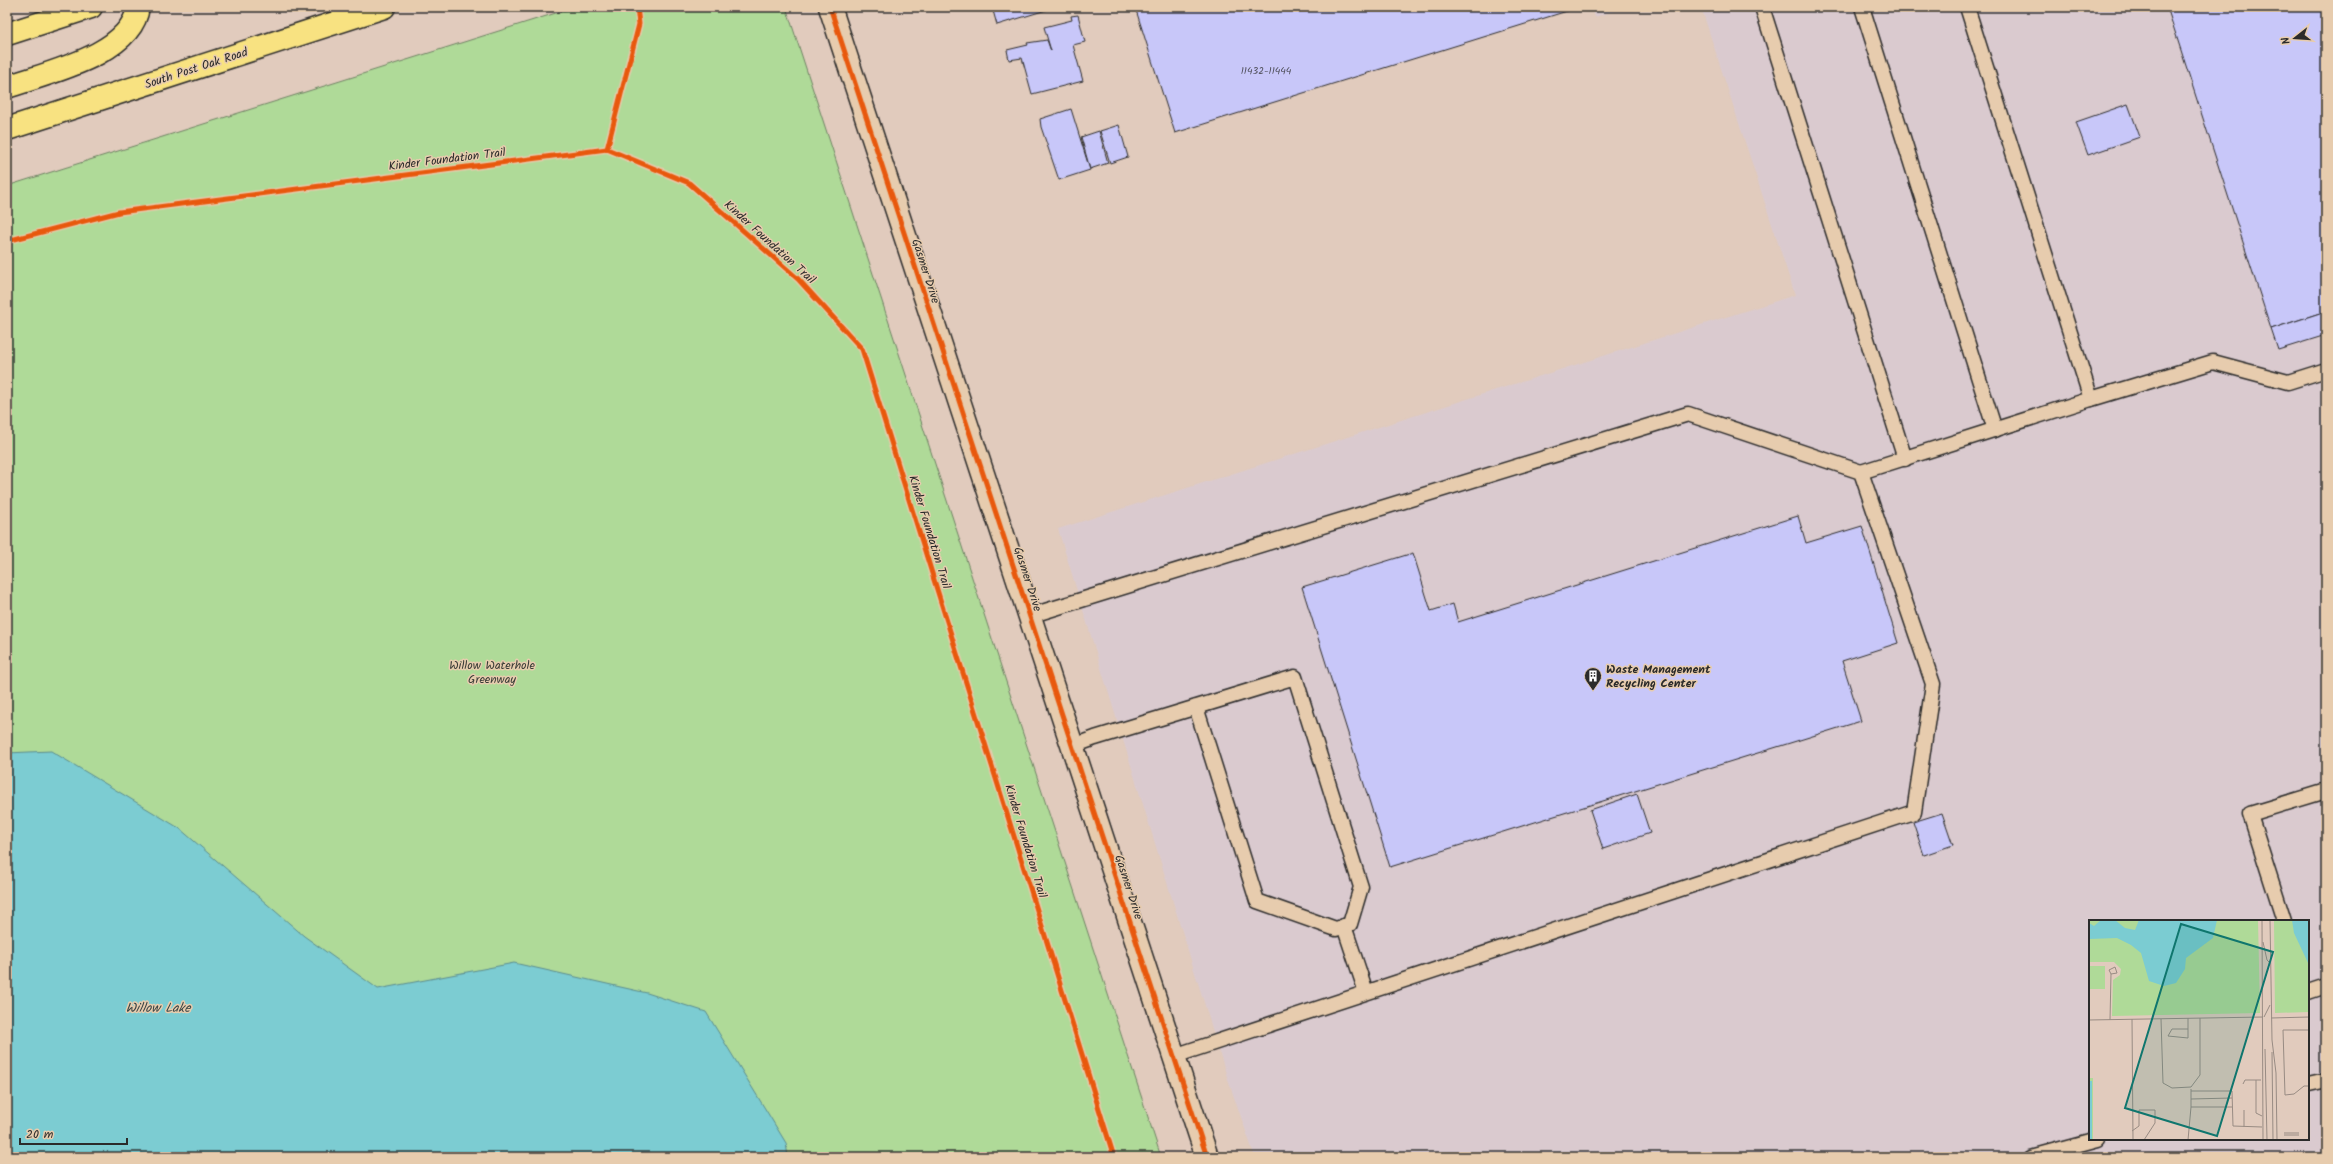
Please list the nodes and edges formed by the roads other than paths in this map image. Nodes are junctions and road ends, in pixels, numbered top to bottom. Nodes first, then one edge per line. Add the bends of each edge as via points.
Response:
1 (91, 7) edge
2 (138, 7) edge
3 (384, 7) edge
4 (830, 7) edge
5 (1762, 7) edge
6 (1862, 7) edge
7 (1967, 7) edge
8 (7, 34) edge
9 (7, 87) edge
10 (7, 129) edge
11 (2326, 370) edge
12 (2091, 399) junction
13 (1995, 430) junction
14 (1906, 459) junction
15 (1861, 472) junction
16 (1029, 616) junction
17 (1196, 707) junction
18 (1073, 746) junction
19 (2326, 791) edge
20 (2284, 920) edge
21 (1344, 926) junction
22 (2326, 986) edge
23 (1366, 992) junction
24 (2309, 992) edge
25 (1174, 1056) junction
26 (2326, 1080) edge
27 (2309, 1084) edge
28 (2094, 1140) edge
29 (1207, 1157) edge
30 (2031, 1157) edge

1 - 8 highway
2 - 9 highway via 137,18 121,40 88,58
3 - 10 highway, South Post Oak Road
4 - 16 street, Gasmer Drive
5 - 14 lane
6 - 13 lane
7 - 12 lane
11 - 12 lane via 2288,382 2213,362
12 - 13 lane
13 - 14 lane
14 - 15 lane
15 - 16 lane via 1688,414
15 - 23 lane via 1933,684 1914,812
16 - 18 street, Gasmer Drive
17 - 18 lane
17 - 21 lane via 1257,901 1336,929
17 - 21 lane via 1295,677 1361,887 1350,924
18 - 25 street, Gasmer Drive
19 - 20 lane via 2250,814
21 - 23 lane
22 - 24 lane
23 - 25 lane
25 - 29 street, Gasmer Drive
26 - 27 lane
28 - 30 lane

